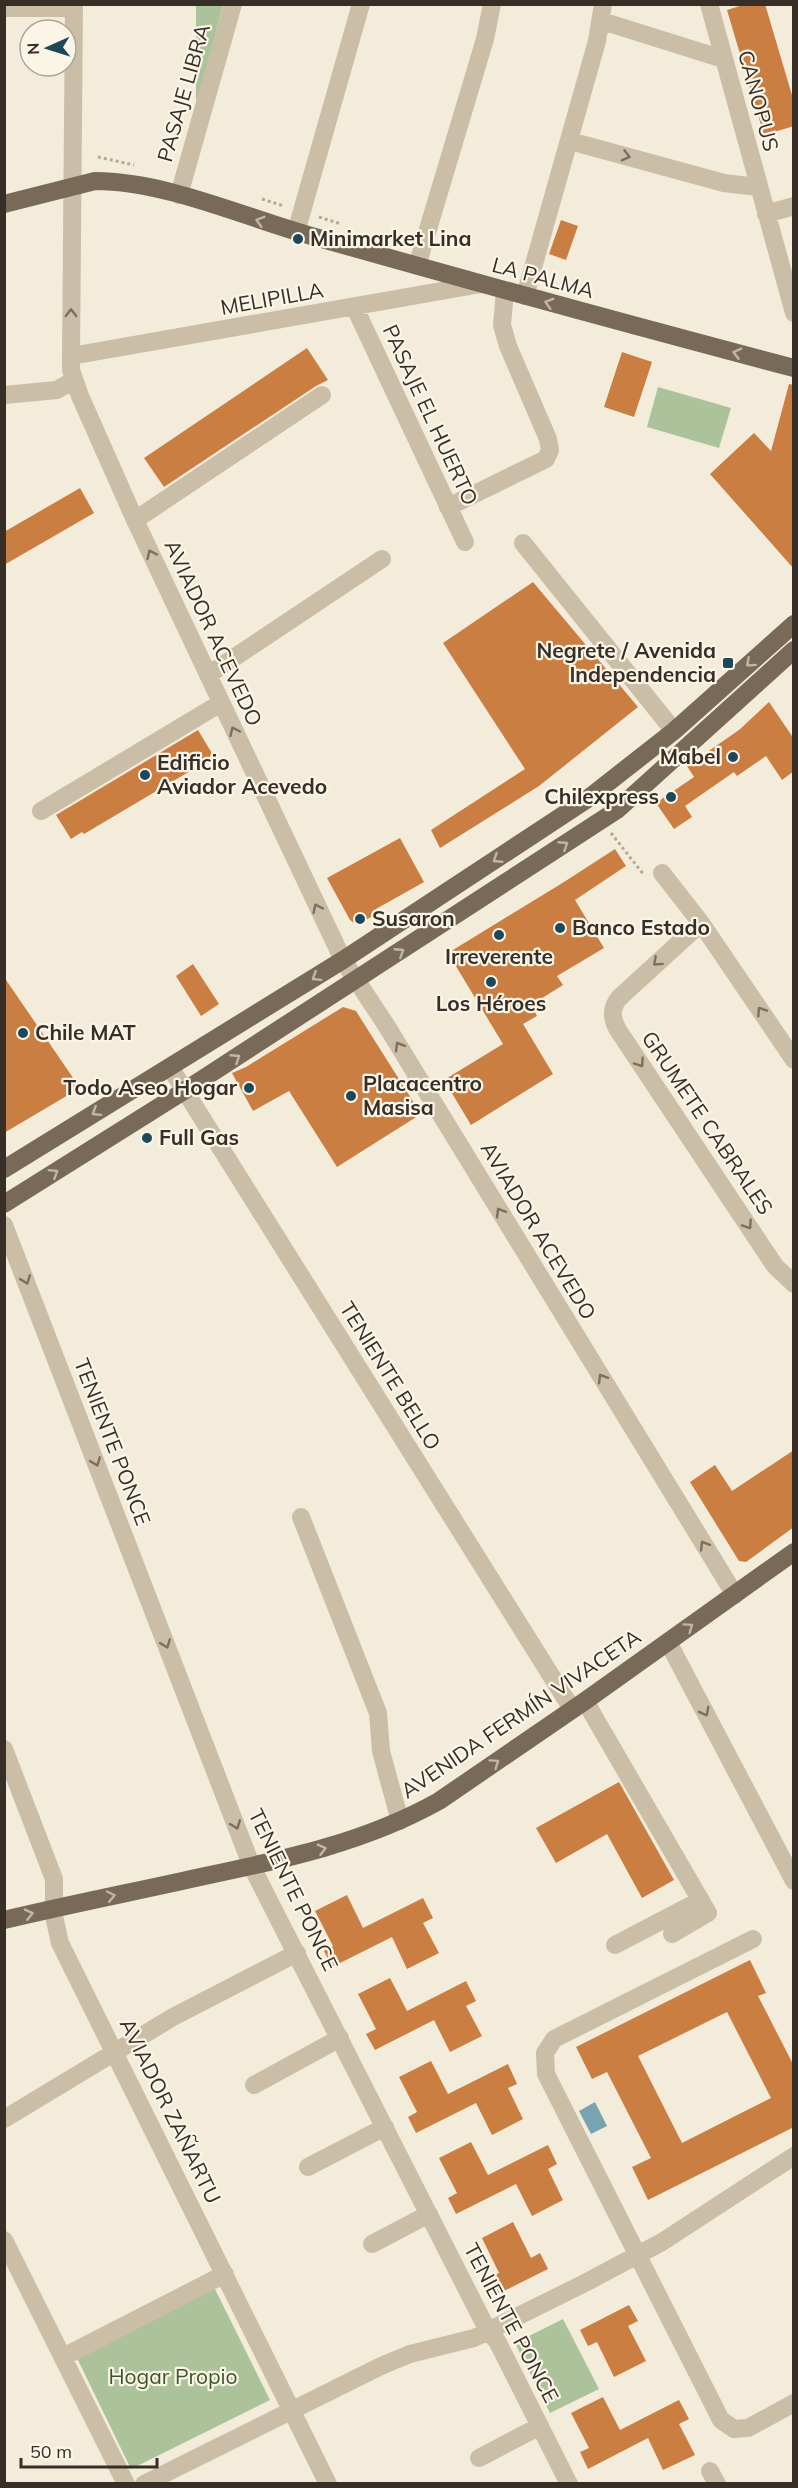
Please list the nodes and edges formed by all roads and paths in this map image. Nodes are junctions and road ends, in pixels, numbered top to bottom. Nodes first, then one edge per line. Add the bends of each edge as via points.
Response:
1 (233, 4) edge
2 (362, 4) edge
3 (492, 4) edge
4 (709, 4) edge
5 (74, 6) edge
6 (4, 9) edge
7 (602, 13) edge
8 (723, 59) junction
9 (570, 141) junction
10 (71, 187) junction
11 (758, 187) junction
12 (179, 195) junction
13 (4, 204) edge
14 (794, 206) edge
15 (766, 214) junction
16 (296, 232) junction
17 (417, 266) junction
18 (481, 284) junction
19 (505, 291) junction
20 (525, 296) junction
21 (354, 308) junction
22 (794, 313) edge
23 (70, 356) junction
24 (794, 368) edge
25 (74, 380) junction
26 (322, 394) dead end
27 (4, 395) edge
28 (448, 507) junction
29 (135, 520) junction
30 (465, 542) dead end
31 (523, 543) dead end
32 (382, 559) dead end
33 (794, 624) edge
34 (794, 650) edge
35 (208, 675) junction
36 (221, 704) junction
37 (674, 731) junction
38 (41, 811) dead end
39 (602, 820) junction
40 (663, 873) joint
41 (701, 923) junction
42 (343, 960) junction
43 (356, 981) junction
44 (794, 1060) edge
45 (170, 1067) junction
46 (184, 1091) junction
47 (4, 1169) edge
48 (4, 1204) edge
49 (4, 1225) edge
50 (794, 1284) edge
51 (301, 1516) dead end
52 (794, 1552) edge
53 (735, 1594) junction
54 (668, 1642) junction
55 (579, 1705) junction
56 (4, 1749) edge
57 (400, 1821) junction
58 (252, 1867) junction
59 (794, 1881) edge
60 (701, 1900) junction
61 (54, 1908) junction
62 (4, 1920) edge
63 (672, 1934) dead end
64 (753, 1939) dead end
65 (615, 1946) dead end
66 (297, 1953) junction
67 (340, 2038) junction
68 (115, 2052) junction
69 (254, 2085) dead end
70 (4, 2119) edge
71 (385, 2127) junction
72 (794, 2156) edge
73 (308, 2167) dead end
74 (429, 2214) junction
75 (4, 2240) edge
76 (372, 2244) dead end
77 (639, 2255) junction
78 (225, 2274) junction
79 (488, 2331) junction
80 (63, 2357) junction
81 (794, 2403) edge
82 (291, 2412) junction
83 (540, 2426) junction
84 (479, 2458) dead end
85 (126, 2484) edge
86 (144, 2484) edge
87 (328, 2484) edge
88 (570, 2484) edge

1 - 12 street, PASAJE LIBRA
2 - 16 street
3 - 17 street
4 - 8 street, CANOPUS
5 - 6 street
5 - 10 street, AVIADOR ACEVEDO
7 - 8 street
7 - 9 street
8 - 11 street, CANOPUS
9 -> 11 street via 724,183
9 - 20 street
10 - 12 main road, LA PALMA via 108,181
10 - 13 main road, LA PALMA
23 -> 10 street, AVIADOR ACEVEDO
11 - 15 street, CANOPUS
16 -> 12 main road, LA PALMA
14 - 15 street
15 - 22 street, CANOPUS
16 - 17 main road, LA PALMA
17 - 18 main road, LA PALMA
18 - 19 main road, LA PALMA
18 - 21 street, MELIPILLA
19 - 20 main road, LA PALMA
19 - 28 street via 502,324 508,346 550,450 546,459
24 -> 20 main road, LA PALMA
21 - 23 street, MELIPILLA
21 - 28 street, PASAJE EL HUERTO
23 - 25 street, AVIADOR ACEVEDO
25 - 27 street via 57,390
25 - 29 street, AVIADOR ACEVEDO
26 - 29 street
28 - 30 street, PASAJE EL HUERTO
35 -> 29 street, AVIADOR ACEVEDO
31 - 37 street
32 - 35 street
33 -> 37 main road
34 - 39 main road
35 - 36 street, AVIADOR ACEVEDO
36 - 38 street
42 -> 36 street, AVIADOR ACEVEDO
37 -> 42 main road via 586,800
39 - 40 path via 650,883
43 -> 39 main road
40 - 41 street
44 -> 41 street
41 -> 50 street, GRUMETE CABRALES via 619,998 612,1013 618,1030 775,1266
42 - 43 street, AVIADOR ACEVEDO
42 -> 45 main road
46 -> 43 main road
53 -> 43 street, AVIADOR ACEVEDO
45 - 46 street, TENIENTE BELLO
45 -> 47 main road
48 -> 46 main road
46 - 55 street, TENIENTE BELLO
49 -> 58 street, TENIENTE PONCE
51 - 57 street via 378,1713 381,1751
52 - 53 main road, AVENIDA FERMÍN VIVACETA
54 -> 53 main road, AVENIDA FERMÍN VIVACETA
54 - 55 main road, AVENIDA FERMÍN VIVACETA
54 -> 59 street
57 -> 55 main road, AVENIDA FERMÍN VIVACETA via 439,1801
55 - 60 street, TENIENTE BELLO
56 - 61 street, AVIADOR ZAÑARTU via 52,1870
58 -> 57 main road, AVENIDA FERMÍN VIVACETA via 343,1844
61 -> 58 main road, AVENIDA FERMÍN VIVACETA
58 - 66 street, TENIENTE PONCE
60 - 63 street via 708,1913
60 - 65 street
62 -> 61 main road, AVENIDA FERMÍN VIVACETA
61 - 68 street, AVIADOR ZAÑARTU via 60,1943
64 - 77 street via 554,2039 545,2053 546,2074
66 - 67 street, TENIENTE PONCE
66 - 68 street via 182,2012
67 - 69 street
67 - 71 street, TENIENTE PONCE
68 - 70 street
68 - 78 street, AVIADOR ZAÑARTU
71 - 73 street
71 - 74 street, TENIENTE PONCE
72 - 77 street
74 - 76 street
74 - 79 street, TENIENTE PONCE
75 - 80 street
77 - 79 street
77 - 81 street via 721,2420 734,2429 748,2428
78 - 80 street
78 - 82 street, AVIADOR ZAÑARTU
79 - 82 street via 393,2361
79 - 83 street, TENIENTE PONCE
80 - 85 street
82 - 86 street
82 - 87 street, AVIADOR ZAÑARTU
83 - 84 street
83 - 88 street, TENIENTE PONCE

